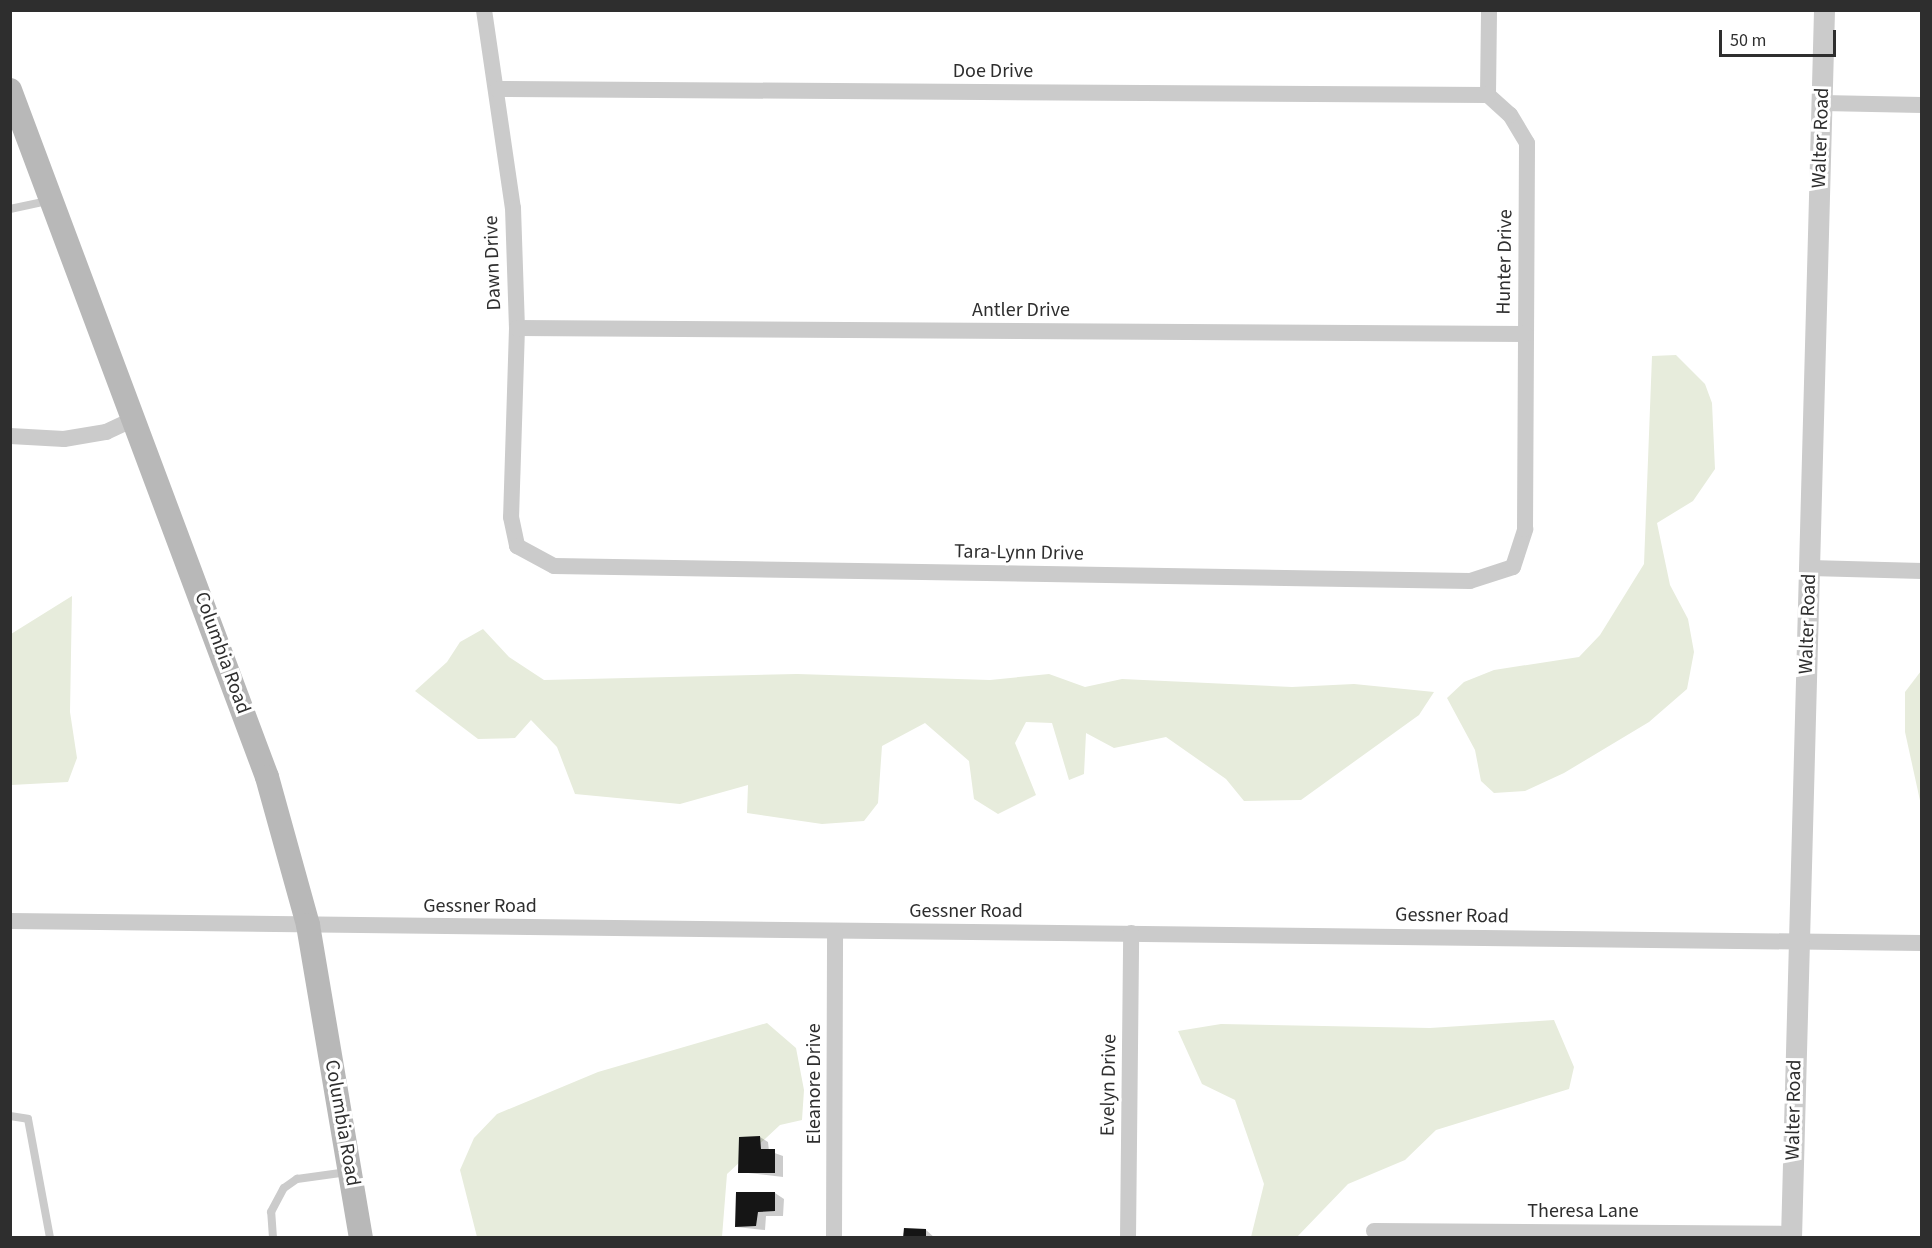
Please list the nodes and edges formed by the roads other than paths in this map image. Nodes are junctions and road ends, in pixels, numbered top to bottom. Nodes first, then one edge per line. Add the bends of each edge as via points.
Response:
1 (484, 10) edge
2 (1489, 10) edge
3 (1824, 10) edge
4 (497, 89) junction
5 (10, 90) edge
6 (1488, 95) junction
7 (1822, 103) junction
8 (1922, 105) edge
9 (53, 200) junction
10 (10, 209) edge
11 (517, 328) junction
12 (1525, 334) junction
13 (136, 418) junction
14 (10, 436) edge
15 (511, 517) joint
16 (1525, 529) joint
17 (1810, 568) junction
18 (1922, 571) edge
19 (10, 921) edge
20 (308, 925) junction
21 (835, 931) junction
22 (1131, 933) junction
23 (1798, 941) junction
24 (1922, 943) edge
25 (10, 1116) edge
26 (351, 1171) junction
27 (1374, 1231) dead end
28 (1791, 1236) edge
29 (50, 1238) edge
30 (273, 1238) edge
31 (361, 1238) edge
32 (834, 1238) edge
33 (1128, 1238) edge

1 - 4 street, Dawn Drive
2 - 6 street
3 - 7 street, Walter Road
4 - 6 street, Doe Drive
4 - 11 street, Dawn Drive via 513,208
5 - 9 main road, Columbia Road
6 - 12 street, Hunter Drive via 1510,115 1527,143
7 - 8 street
7 - 17 street, Walter Road
9 - 10 lane
9 - 13 main road, Columbia Road
11 - 12 street, Antler Drive
11 - 15 street, Dawn Drive
12 - 16 street, Hunter Drive
13 - 14 street via 106,432 64,439
13 - 20 main road, Columbia Road via 267,777
15 - 16 street, Tara-Lynn Drive via 517,546 554,566 1470,582 1513,567
17 - 18 street
17 - 23 street, Walter Road
19 - 20 street, Gessner Road
20 - 21 street, Gessner Road
20 - 26 main road, Columbia Road
21 - 22 street, Gessner Road
21 - 32 street, Eleanore Drive
22 - 23 street, Gessner Road
22 - 33 street, Evelyn Drive
23 - 24 street, Gessner Road
23 - 28 street, Walter Road
25 - 29 lane via 28,1119
26 - 30 lane via 297,1179 284,1188 271,1212
26 - 31 main road, Columbia Road
27 - 28 street, Theresa Lane

